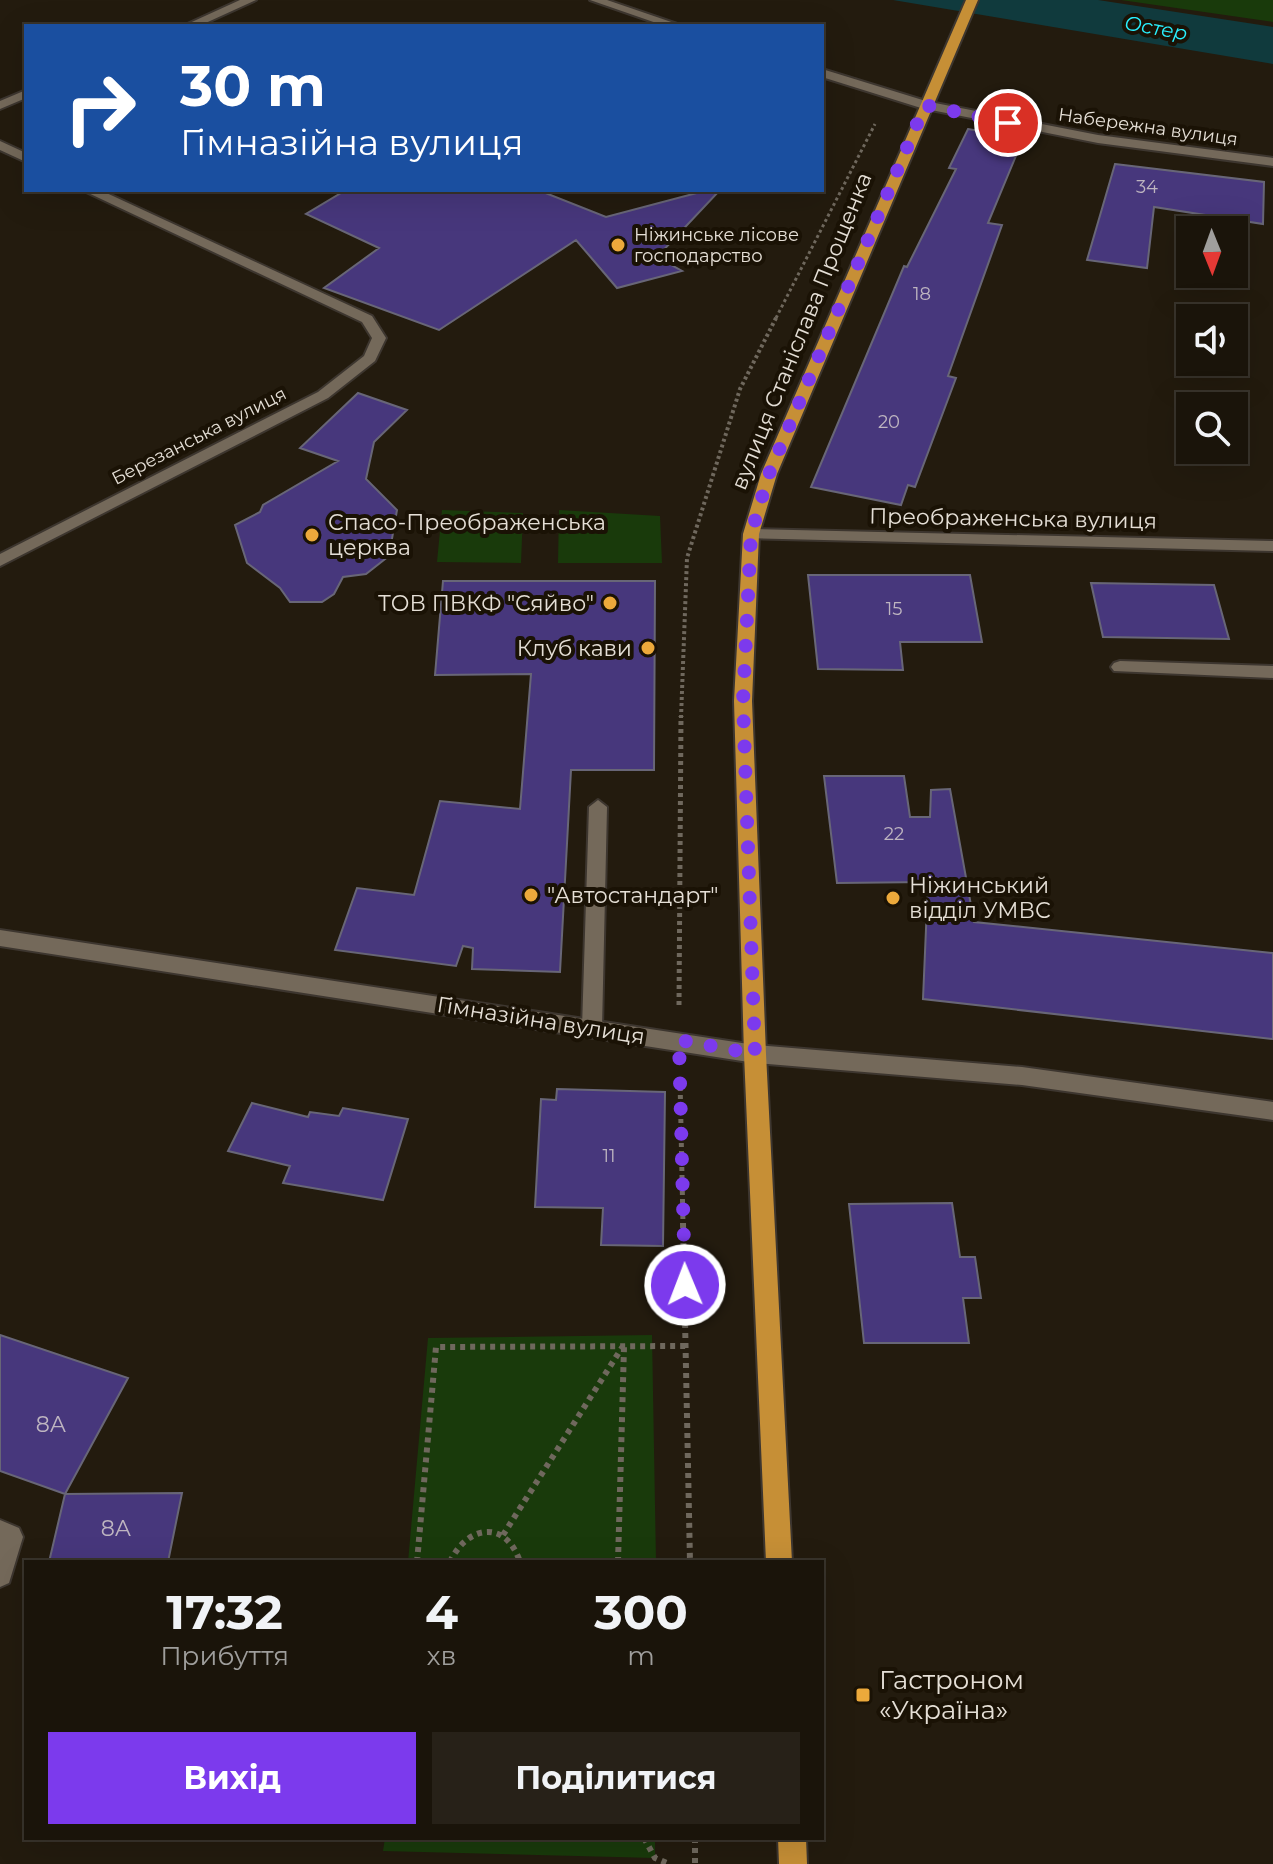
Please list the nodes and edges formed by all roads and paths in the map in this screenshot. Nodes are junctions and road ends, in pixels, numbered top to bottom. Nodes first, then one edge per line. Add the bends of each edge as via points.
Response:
1 (250, 0) edge
2 (596, 0) edge
3 (972, 0) edge
4 (194, 24) edge
5 (671, 24) edge
6 (824, 74) edge
7 (24, 95) edge
8 (0, 105) edge
9 (925, 105) junction
10 (0, 145) edge
11 (24, 157) edge
12 (1273, 162) edge
13 (93, 192) edge
14 (751, 534) junction
15 (1273, 546) edge
16 (1, 559) edge
17 (1120, 667) dead end
18 (1273, 672) edge
19 (598, 807) dead end
20 (0, 938) edge
21 (592, 1028) junction
22 (679, 1040) junction
23 (755, 1054) junction
24 (1273, 1111) edge
25 (624, 1345) junction
26 (686, 1346) junction
27 (0, 1533) edge
28 (503, 1535) junction
29 (417, 1560) edge
30 (451, 1560) edge
31 (519, 1560) edge
32 (618, 1560) edge
33 (690, 1560) edge
34 (779, 1560) edge
35 (0, 1574) edge
36 (645, 1840) edge
37 (695, 1840) edge
38 (792, 1840) edge
39 (669, 1864) edge
40 (695, 1864) edge
41 (793, 1864) edge

1 - 4 street
2 - 5 street
3 - 9 main road, вулиця Станіслава Прощенка
6 - 9 street, Набережна вулиця
7 - 8 street
9 - 12 street, Набережна вулиця via 1058,132
9 - 14 main road, вулиця Станіслава Прощенка via 769,474
10 - 11 street
13 - 16 street, Березанська вулиця via 367,319 379,338 370,358 323,395
14 - 15 street, Преображенська вулиця
14 - 23 main road, вулиця Станіслава Прощенка via 743,701
17 - 18 street
19 - 21 street
20 - 21 street, Гімназійна вулиця
21 - 22 street, Гімназійна вулиця
22 - 23 street, Гімназійна вулиця
22 - 26 path
23 - 24 street, Гімназійна вулиця via 1022,1076
23 - 34 main road, вулиця Станіслава Прощенка
25 - 26 path
25 - 28 path
25 - 29 path via 436,1347
25 - 32 path
26 - 33 path
27 - 35 street via 10,1537
28 - 30 path via 469,1534
28 - 31 path via 513,1542
36 - 39 path via 655,1858
37 - 40 path
38 - 41 main road

